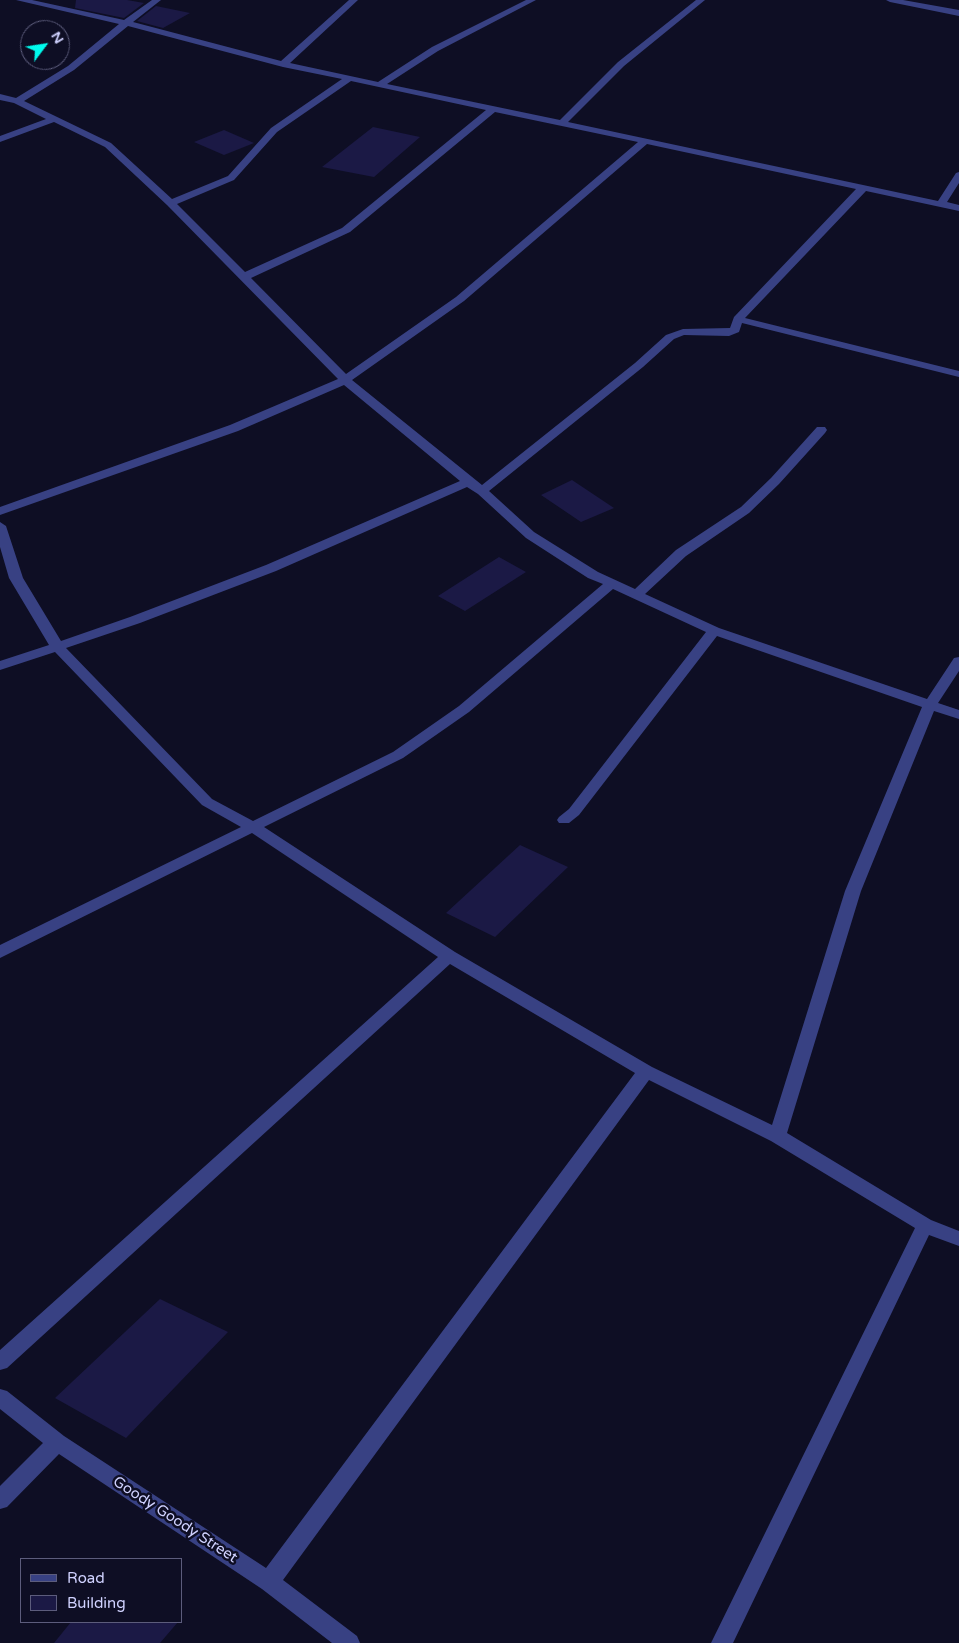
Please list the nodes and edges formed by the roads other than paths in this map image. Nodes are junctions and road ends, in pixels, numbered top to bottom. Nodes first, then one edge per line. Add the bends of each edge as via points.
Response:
1 (20, 0) edge
2 (157, 0) edge
3 (354, 0) edge
4 (532, 0) edge
5 (701, 0) edge
6 (890, 0) edge
7 (959, 13) edge
8 (126, 23) junction
9 (283, 64) junction
10 (350, 78) junction
11 (379, 84) junction
12 (0, 97) edge
13 (17, 101) junction
14 (492, 110) junction
15 (54, 119) junction
16 (561, 124) junction
17 (0, 139) edge
18 (644, 142) junction
19 (959, 175) edge
20 (863, 188) junction
21 (171, 204) junction
22 (941, 204) junction
23 (959, 208) edge
24 (244, 277) junction
25 (738, 319) junction
26 (959, 374) edge
27 (345, 380) junction
28 (820, 430) dead end
29 (468, 482) junction
30 (482, 491) junction
31 (0, 511) edge
32 (1, 528) edge
33 (611, 584) junction
34 (636, 595) junction
35 (714, 631) junction
36 (57, 646) junction
37 (959, 661) edge
38 (0, 666) edge
39 (929, 706) junction
40 (959, 715) edge
41 (564, 820) dead end
42 (252, 826) junction
43 (0, 952) edge
44 (449, 956) junction
45 (646, 1071) junction
46 (777, 1136) junction
47 (925, 1225) junction
48 (959, 1239) edge
49 (0, 1362) edge
50 (0, 1397) edge
51 (57, 1442) junction
52 (0, 1500) edge
53 (269, 1582) junction
54 (341, 1641) edge
55 (722, 1643) edge

1 - 8 street
2 - 8 street
3 - 9 street
4 - 11 street via 435,48
5 - 16 street via 621,64
6 - 7 street
8 - 9 street
8 - 13 street via 72,68
9 - 10 street
10 - 11 street
10 - 21 street via 274,130 231,178
11 - 14 street
12 - 13 street
13 - 15 street
14 - 16 street
14 - 24 street via 346,230
15 - 17 street
15 - 21 street via 108,145
16 - 18 street
18 - 20 street
18 - 27 street via 460,299
19 - 22 street
20 - 22 street
20 - 25 street
21 - 24 street
22 - 23 street
24 - 27 street
25 - 26 street
25 - 30 street via 735,330 730,333 684,332 670,337
27 - 29 street
27 - 31 street via 234,428
28 - 34 street via 745,510 681,553
29 - 30 street
29 - 36 street via 271,568 136,620
30 - 33 street via 530,535
32 - 36 street via 16,578
33 - 34 street
33 - 42 street via 464,709 398,755
34 - 35 street
35 - 39 street
35 - 41 street via 574,812
36 - 38 street
36 - 42 street via 207,802
37 - 39 street
39 - 40 street
39 - 46 street via 854,892
42 - 43 street
42 - 44 street
44 - 45 street
44 - 49 street
45 - 46 street
45 - 53 street
46 - 47 street
47 - 48 street
47 - 55 street
50 - 51 street, Goody Goody Street
51 - 52 street
51 - 53 street, Goody Goody Street
53 - 54 street, Goody Goody Street

